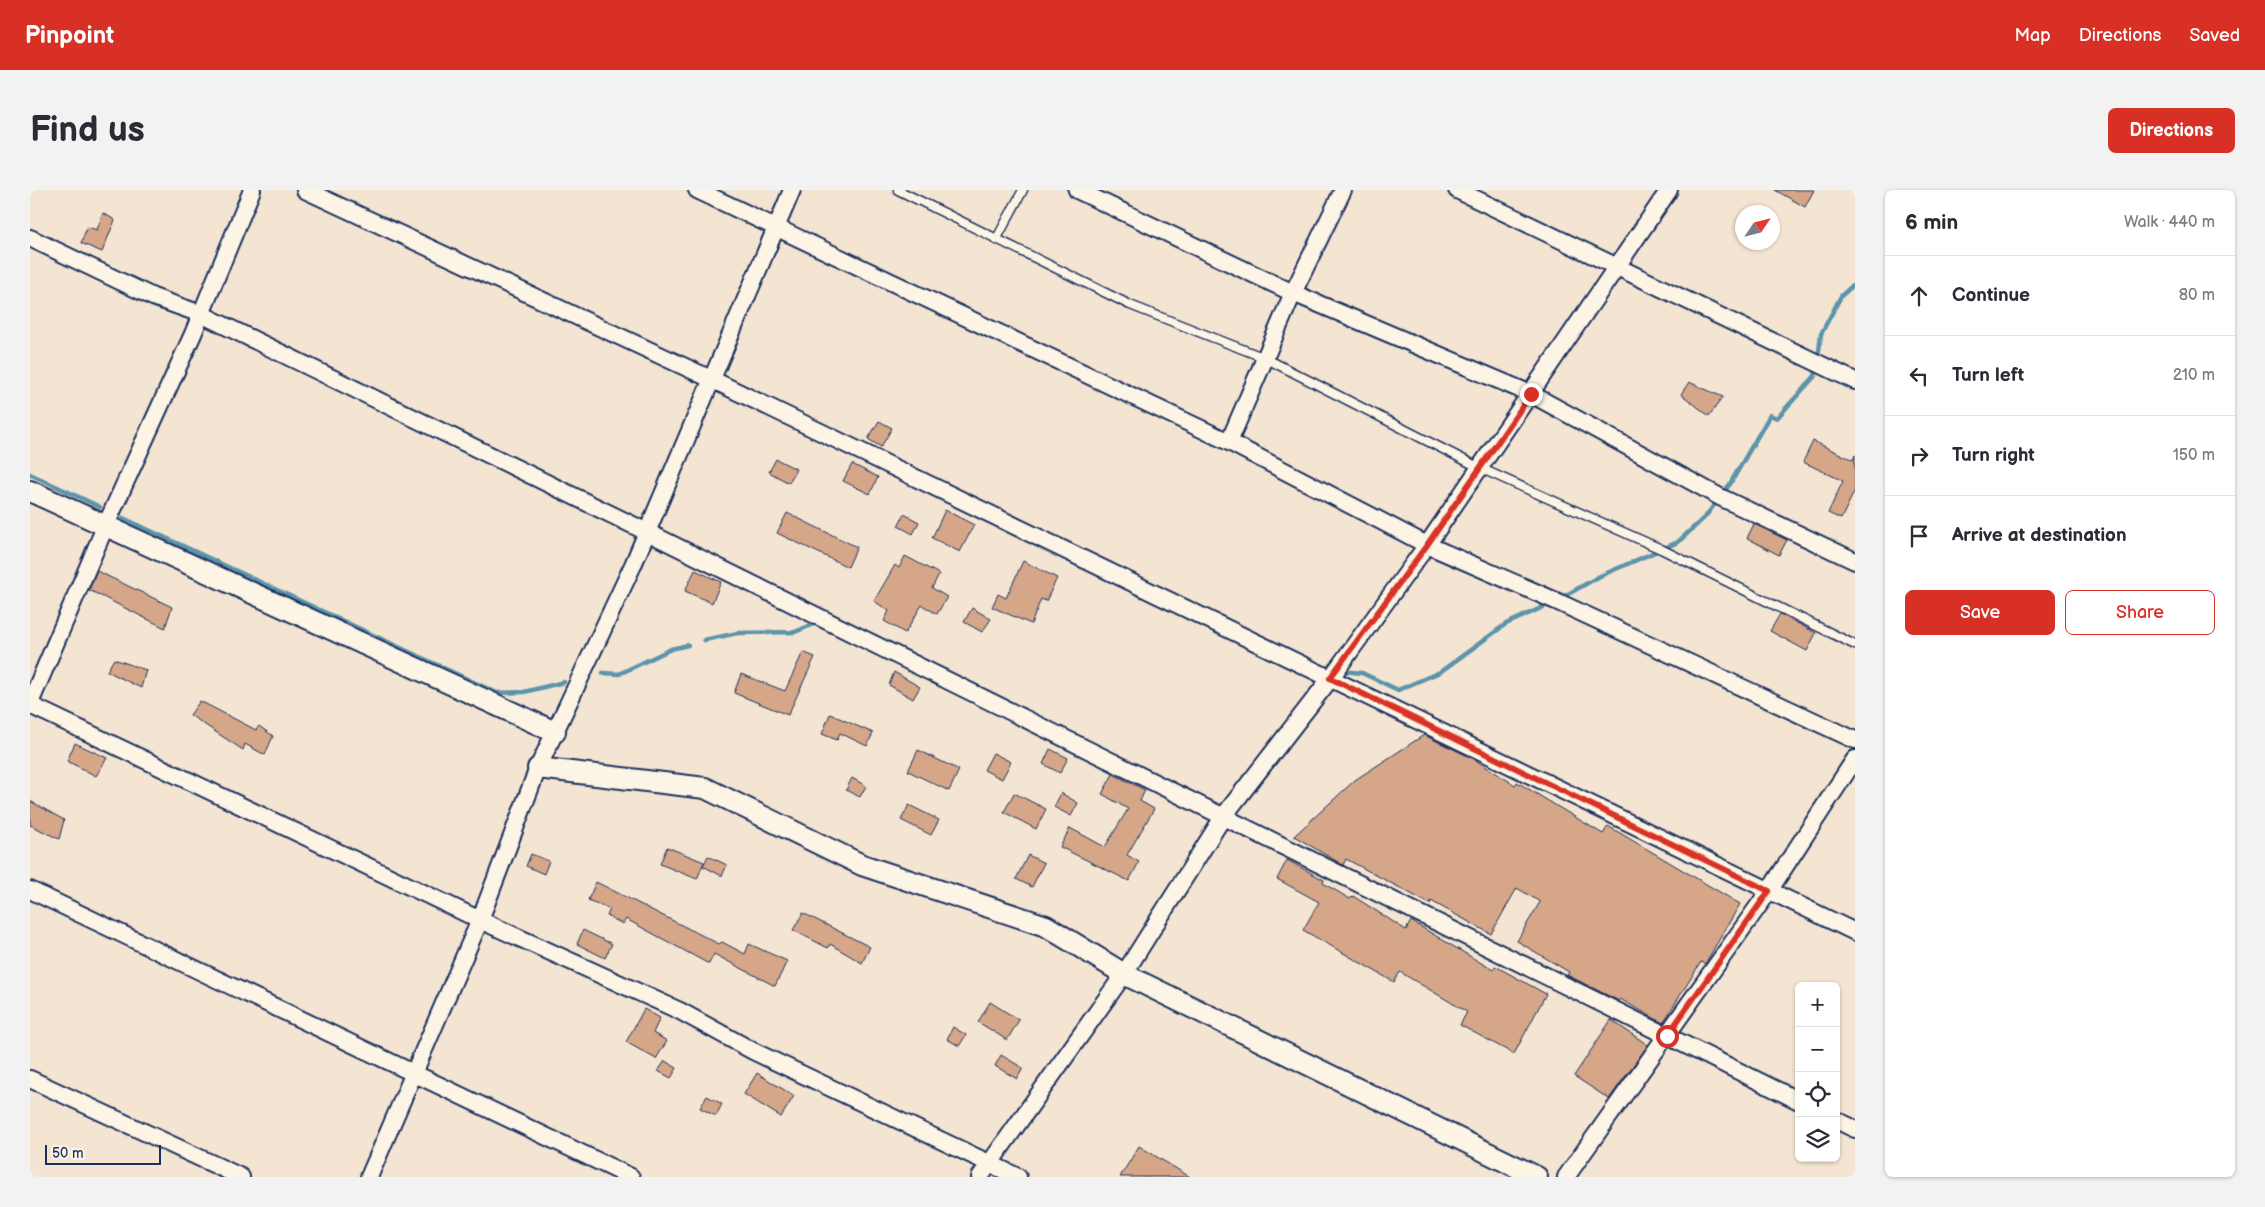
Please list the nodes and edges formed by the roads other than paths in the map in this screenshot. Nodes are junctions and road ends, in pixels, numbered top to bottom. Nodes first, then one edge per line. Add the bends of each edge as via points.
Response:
1 (252, 190) edge
2 (305, 190) edge
3 (697, 190) edge
4 (792, 190) edge
5 (898, 190) edge
6 (1023, 190) edge
7 (1077, 190) edge
8 (1343, 190) edge
9 (1457, 190) edge
10 (1669, 190) edge
11 (775, 228) junction
12 (30, 238) edge
13 (996, 240) junction
14 (1618, 267) junction
15 (1293, 293) junction
16 (201, 314) junction
17 (1265, 358) junction
18 (711, 379) junction
19 (1855, 381) edge
20 (1531, 394) junction
21 (1228, 442) junction
22 (1480, 468) junction
23 (30, 491) edge
24 (105, 527) junction
25 (647, 532) junction
26 (1427, 545) junction
27 (1855, 560) edge
28 (1855, 645) edge
29 (1330, 678) junction
30 (30, 704) edge
31 (555, 732) junction
32 (1855, 740) edge
33 (1855, 760) edge
34 (538, 768) junction
35 (1223, 817) junction
36 (30, 890) edge
37 (1769, 891) junction
38 (480, 920) junction
39 (1855, 932) edge
40 (1124, 974) junction
41 (1667, 1036) junction
42 (413, 1073) junction
43 (30, 1079) edge
44 (1795, 1100) edge
45 (1840, 1122) edge
46 (1855, 1129) edge
47 (988, 1162) junction
48 (241, 1177) edge
49 (369, 1177) edge
50 (631, 1177) edge
51 (980, 1177) edge
52 (1018, 1177) edge
53 (1538, 1177) edge
54 (1566, 1177) edge

1 - 16 street
2 - 18 street
3 - 11 street
4 - 11 street
5 - 13 lane
6 - 13 lane
7 - 15 street
8 - 15 street
9 - 14 street
10 - 14 street
11 - 18 street
11 - 21 street
12 - 16 street via 153,297
13 - 17 lane via 1130,305
14 - 19 street
14 - 20 street
15 - 17 street
15 - 20 street
16 - 24 street
16 - 25 street
17 - 21 street
17 - 22 lane
18 - 25 street
18 - 29 street
20 - 22 street
20 - 27 street via 1720,496
21 - 26 street
22 - 26 street
22 - 28 lane via 1661,550
23 - 24 street
24 - 30 street
24 - 31 street
25 - 31 street
25 - 35 street
26 - 29 street
26 - 32 street via 1556,601
29 - 35 street
29 - 37 street
30 - 38 street
31 - 34 street
33 - 37 street
34 - 38 street
34 - 40 street via 705,788 862,865 1046,926
35 - 40 street
35 - 41 street
36 - 42 street
37 - 39 street
37 - 41 street
38 - 42 street
38 - 47 street via 680,1011 753,1051
40 - 47 street
40 - 53 street
41 - 44 street
41 - 54 street
42 - 49 street
42 - 50 street
43 - 48 street
45 - 46 street
47 - 51 street
47 - 52 street

